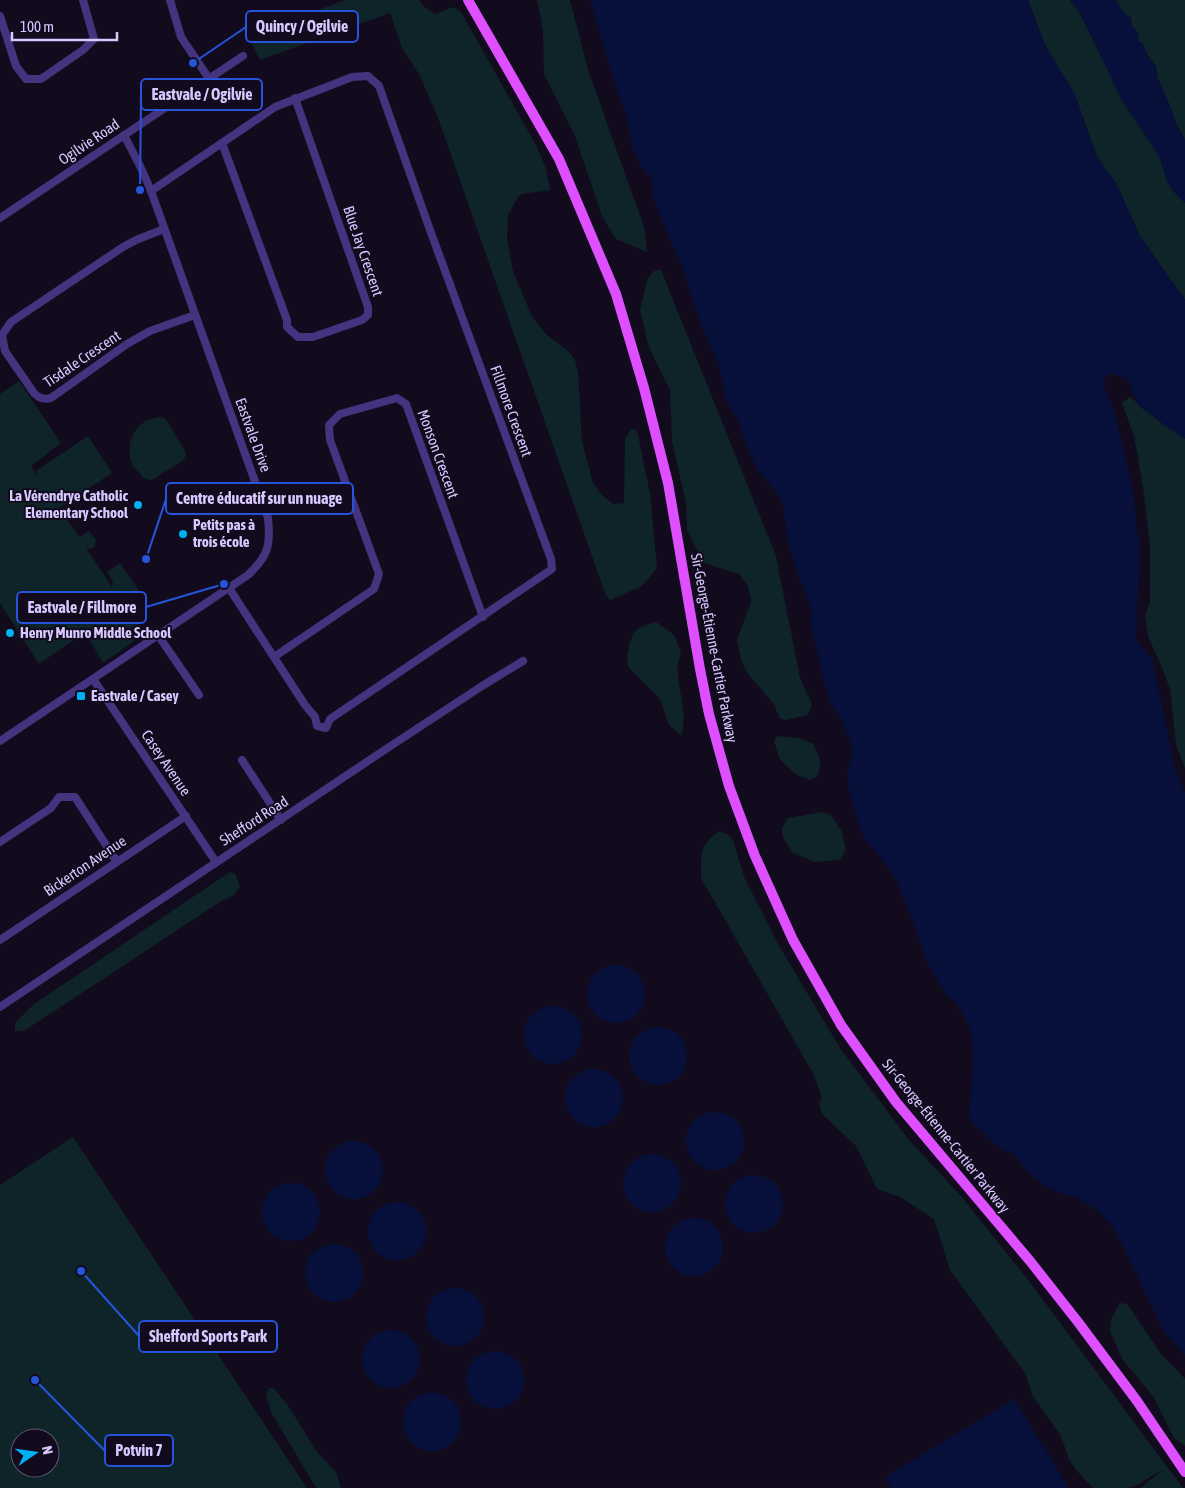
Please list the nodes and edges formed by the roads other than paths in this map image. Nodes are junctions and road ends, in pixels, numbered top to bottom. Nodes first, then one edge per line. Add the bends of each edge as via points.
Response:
1 (83, 0) edge
2 (170, 0) edge
3 (468, 0) edge
4 (0, 16) edge
5 (244, 56) dead end
6 (210, 80) junction
7 (295, 98) junction
8 (124, 135) junction
9 (222, 143) junction
10 (150, 191) junction
11 (0, 218) edge
12 (164, 229) junction
13 (195, 315) junction
14 (229, 588) junction
15 (483, 617) junction
16 (158, 634) junction
17 (274, 657) junction
18 (523, 661) dead end
19 (93, 678) junction
20 (199, 695) dead end
21 (0, 741) edge
22 (242, 760) dead end
23 (186, 816) junction
24 (281, 820) junction
25 (0, 842) edge
26 (117, 862) junction
27 (216, 862) junction
28 (0, 940) edge
29 (0, 1007) edge
30 (1185, 1472) edge

1 - 4 street via 94,39 42,79 26,79 16,66
2 - 6 street via 181,36
3 - 30 main road, Sir-George-Étienne-Cartier Parkway via 558,159 616,294 668,483 700,669 726,777 755,856 792,940 840,1025 896,1102 1072,1314
5 - 6 street, Ogilvie Road
6 - 8 street, Ogilvie Road
7 - 9 street, Fillmore Crescent via 274,107
7 - 9 street, Blue Jay Crescent via 368,307 368,315 362,320 313,337 298,337 287,327
7 - 15 street, Fillmore Crescent via 352,77 368,76 379,86 548,550 552,570
8 - 10 street, Eastvale Drive
8 - 11 street, Ogilvie Road
9 - 10 street, Fillmore Crescent
10 - 12 street, Eastvale Drive
12 - 13 street, Eastvale Drive
12 - 13 street, Tisdale Crescent via 123,247 11,322 2,335 5,351 34,393 40,398 51,398 127,344 150,331
13 - 14 street, Eastvale Drive via 268,518 270,535 264,557 248,575
14 - 16 street, Eastvale Drive
14 - 17 street, Fillmore Crescent
15 - 17 street, Fillmore Crescent via 330,719 326,728 317,726 315,717
15 - 17 street, Monson Crescent via 406,404 397,398 340,414 329,425 330,440 379,574 374,589
16 - 19 street, Eastvale Drive
16 - 20 street
18 - 24 street, Shefford Road
19 - 21 street, Eastvale Drive
19 - 23 street, Casey Avenue
22 - 24 street
23 - 26 street, Bickerton Avenue
23 - 27 street, Casey Avenue
24 - 27 street, Shefford Road
25 - 26 street via 51,808 59,798 75,797
26 - 28 street, Bickerton Avenue
27 - 29 street, Shefford Road

